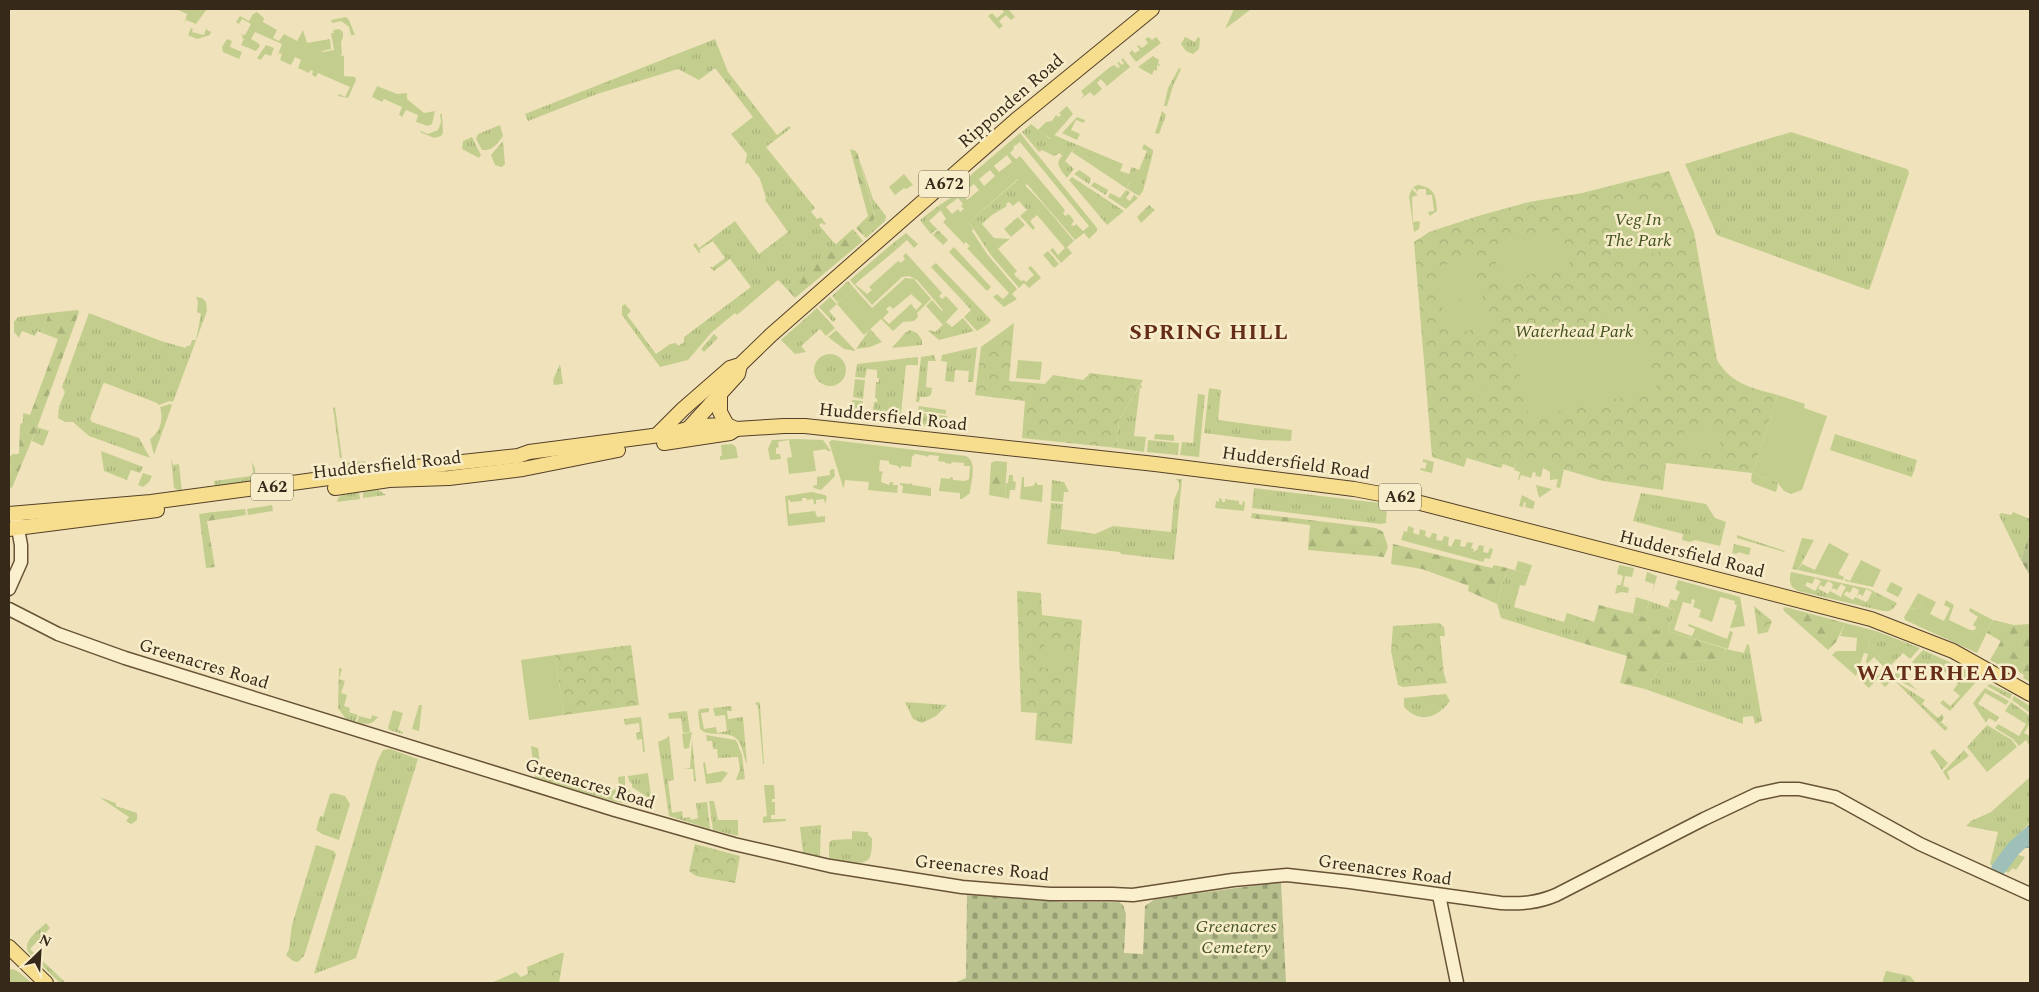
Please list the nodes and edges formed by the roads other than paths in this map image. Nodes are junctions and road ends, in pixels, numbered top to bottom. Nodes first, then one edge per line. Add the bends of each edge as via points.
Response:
1 (1152, 9) edge
2 (740, 365) junction
3 (720, 396) junction
4 (676, 417) junction
5 (731, 427) junction
6 (682, 434) junction
7 (657, 435) junction
8 (12, 513) edge
9 (13, 529) edge
10 (9, 589) edge
11 (9, 609) edge
12 (2030, 694) edge
13 (2030, 894) edge
14 (1439, 895) junction
15 (9, 947) edge
16 (46, 983) edge
17 (1457, 983) edge

1 - 2 main road, Ripponden Road / A672 via 1016,120
2 - 3 main road, Ripponden Road / A672 via 738,374
2 - 4 main road, Ripponden Road / A672 via 730,368
3 - 5 main road via 720,410
3 - 6 main road, A672
4 - 6 main road
4 - 7 main road, Ripponden Road
5 - 6 main road, Huddersfield Road / A62
5 - 12 main road, Huddersfield Road / A62 via 837,429 1312,482 1397,497 1871,619 1953,652
6 - 7 main road, Huddersfield Road / A62
6 - 9 main road, Huddersfield Road / A62 via 512,471 389,480
7 - 8 main road, Huddersfield Road / A62 via 164,501
8 - 9 street
9 - 10 street via 21,545 21,562
11 - 14 street, Greenacres Road via 58,634 125,658 615,810 792,859 962,887 1031,893 1133,895 1287,875
13 - 14 street, Greenacres Road via 1920,844 1836,796 1799,789 1757,794 1540,901 1514,904
14 - 17 street
15 - 16 main road

